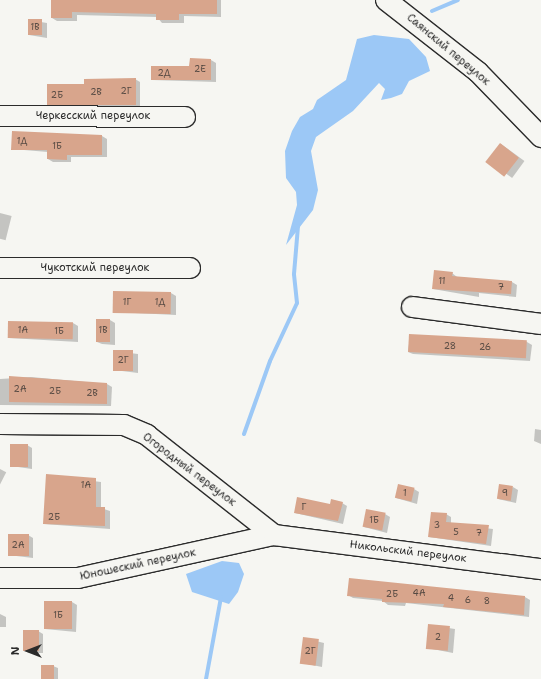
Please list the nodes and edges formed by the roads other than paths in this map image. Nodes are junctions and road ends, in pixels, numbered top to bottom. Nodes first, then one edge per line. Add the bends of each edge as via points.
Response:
1 (386, 0) edge
2 (0, 116) edge
3 (186, 117) dead end
4 (541, 137) edge
5 (0, 268) edge
6 (190, 268) dead end
7 (412, 307) dead end
8 (541, 324) edge
9 (0, 424) edge
10 (274, 536) junction
11 (541, 569) edge
12 (0, 578) edge

1 - 4 street, Саянский переулок via 478,72
2 - 3 street, Черкесский переулок
5 - 6 street, Чукотский переулок
7 - 8 street
9 - 10 street, Огородный переулок via 124,425 146,435
10 - 11 street, Никольский переулок
10 - 12 street, Юношеский переулок via 78,578

